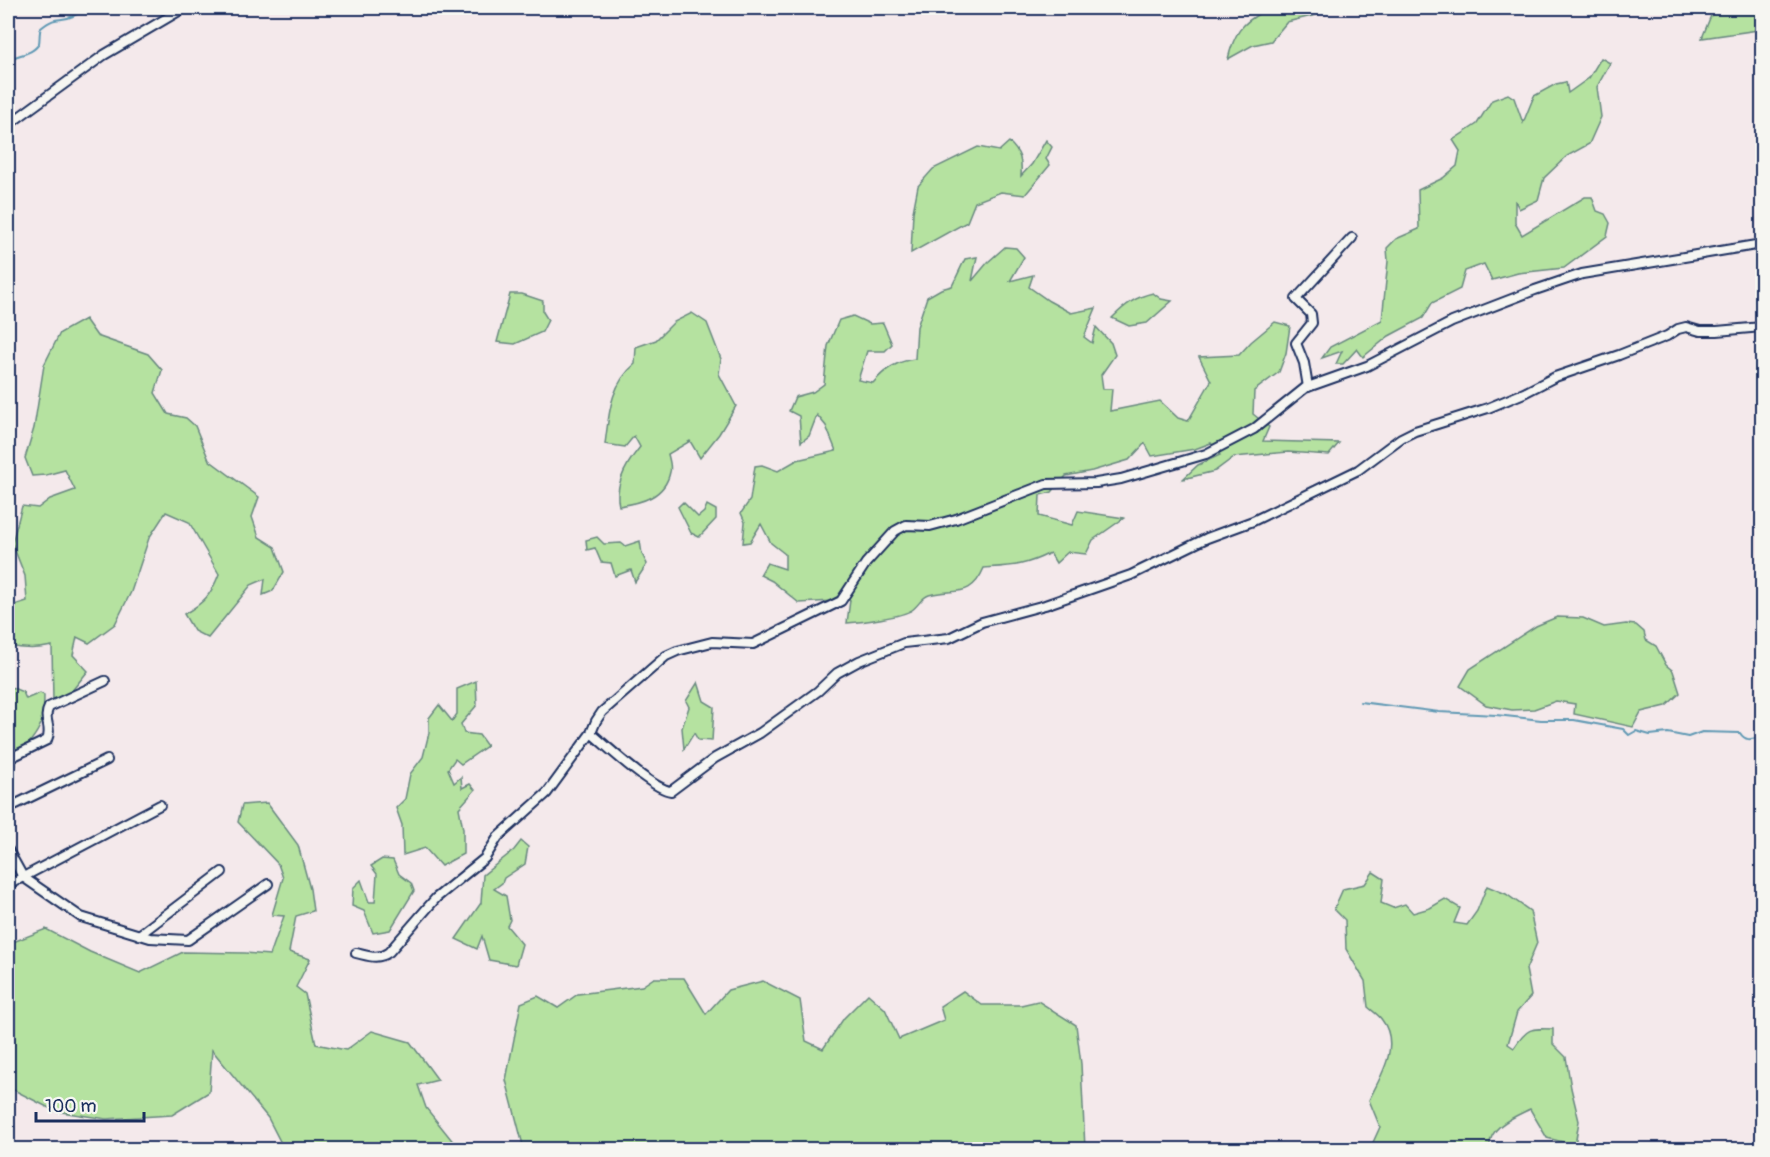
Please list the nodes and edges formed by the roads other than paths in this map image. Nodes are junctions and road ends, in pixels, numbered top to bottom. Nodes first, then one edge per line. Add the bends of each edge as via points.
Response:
1 (184, 8) edge
2 (8, 125) edge
3 (1352, 238) dead end
4 (1762, 244) edge
5 (1762, 327) edge
6 (1308, 387) junction
7 (105, 681) dead end
8 (591, 733) junction
9 (8, 759) edge
10 (107, 760) dead end
11 (160, 806) dead end
12 (8, 808) edge
13 (8, 850) edge
14 (222, 872) dead end
15 (23, 877) junction
16 (268, 884) dead end
17 (8, 885) edge
18 (139, 935) junction
19 (356, 953) dead end

1 - 2 street via 104,55
3 - 6 street via 1296,299 1311,314 1312,322 1296,343
4 - 6 street via 1582,274 1452,322 1367,366
5 - 8 street via 1678,329 1488,408 1415,431 1358,470 1131,576 1045,606 982,622 949,638 904,643 859,661 671,791 650,781
6 - 8 street via 1254,429 1206,454 1121,479 1046,484 956,519 930,526 906,525 895,531 866,563 841,601 753,644 712,642 666,656 602,712
7 - 9 street via 50,707 45,717 47,740
8 - 19 street via 547,793 498,837 485,858 436,898 389,952 374,958
10 - 12 street
11 - 15 street
13 - 15 street
14 - 18 street
15 - 17 street
15 - 18 street via 81,917
16 - 18 street via 188,940

